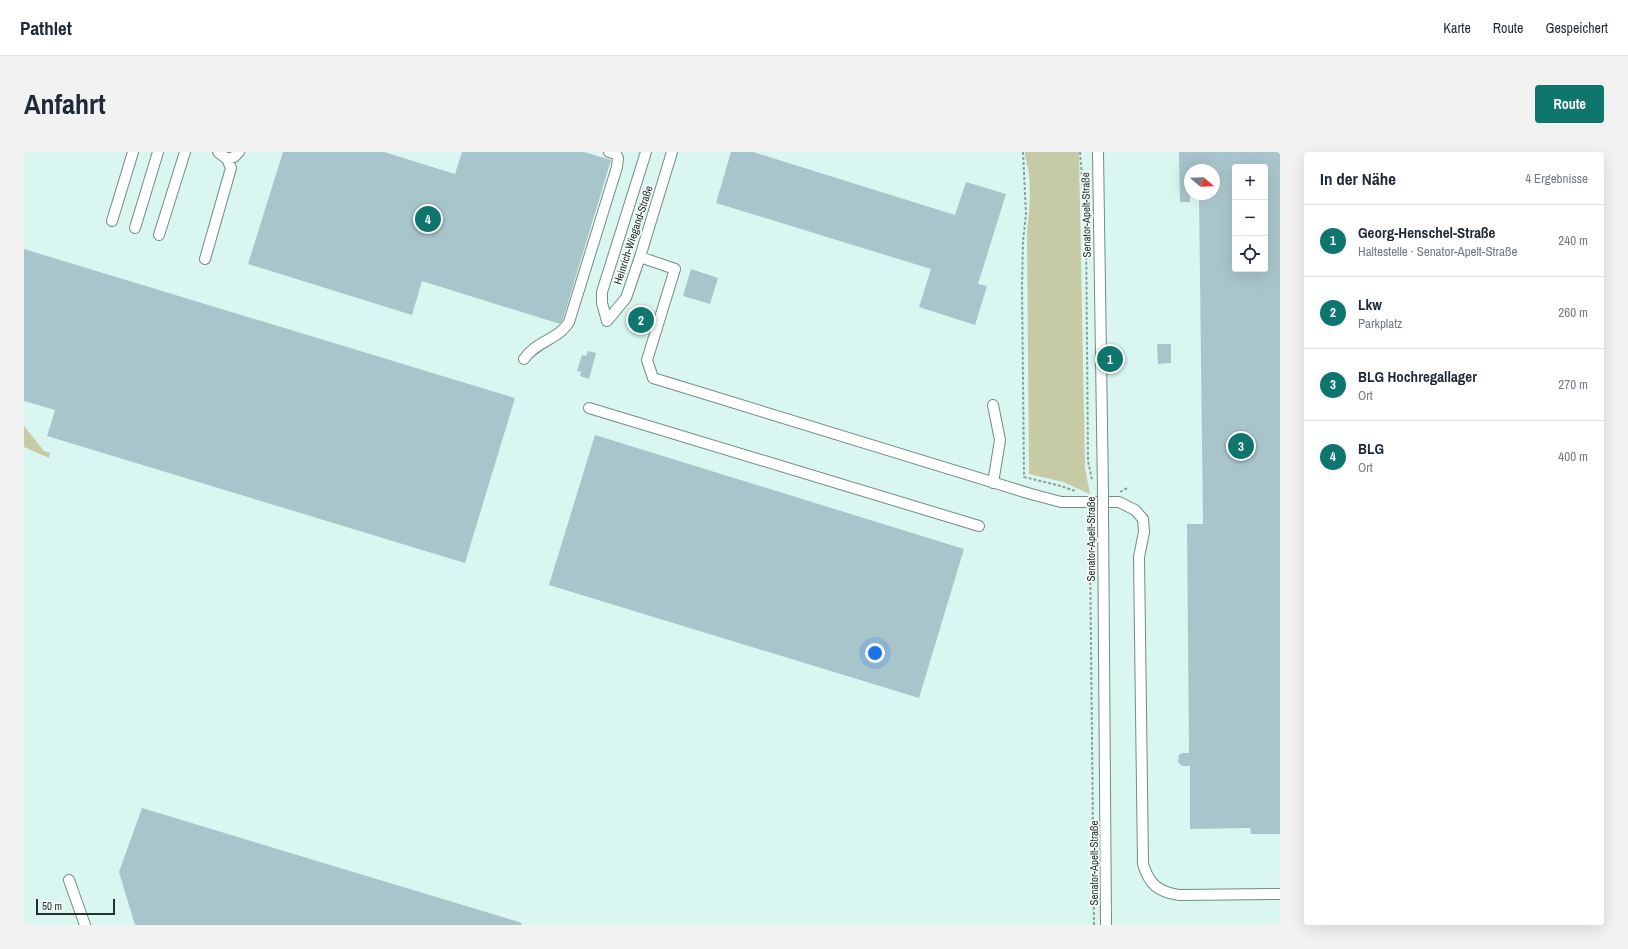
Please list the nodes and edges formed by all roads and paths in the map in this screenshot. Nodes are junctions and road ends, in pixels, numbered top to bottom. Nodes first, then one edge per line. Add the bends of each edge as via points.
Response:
1 (133, 152) edge
2 (158, 152) edge
3 (185, 152) edge
4 (218, 152) edge
5 (239, 152) edge
6 (610, 152) edge
7 (646, 152) edge
8 (672, 152) edge
9 (1023, 152) edge
10 (1080, 152) edge
11 (1098, 152) edge
12 (227, 159) junction
13 (112, 221) dead end
14 (136, 228) dead end
15 (159, 235) dead end
16 (640, 258) junction
17 (205, 260) dead end
18 (524, 359) dead end
19 (993, 405) dead end
20 (590, 408) dead end
21 (993, 483) junction
22 (1093, 484) dead end
23 (1127, 488) dead end
24 (1081, 494) dead end
25 (1118, 498) junction
26 (979, 526) dead end
27 (1093, 529) dead end
28 (69, 880) dead end
29 (1280, 894) edge
30 (85, 925) edge
31 (1094, 925) edge
32 (1106, 925) edge

1 - 13 street
2 - 14 street
3 - 15 street
4 - 12 street
5 - 12 street
6 - 18 street via 618,158 617,167 569,322 565,329 528,352
7 - 16 street, Heinrich-Wiegand-Straße via 602,292 607,321 626,298
8 - 16 street, Heinrich-Wiegand-Straße
9 - 24 path via 1026,214 1022,287 1024,477
10 - 22 path via 1086,227 1088,461
11 - 32 street, Senator-Apelt-Straße, bridge
12 - 17 street via 231,168
16 - 21 street via 675,269 647,360 653,378
19 - 21 street via 1000,440
20 - 26 street
21 - 25 street via 1061,502
23 - 25 path
25 - 29 street via 1143,519 1144,532 1139,556 1143,864 1147,875 1156,887 1166,893 1179,895
27 - 31 path via 1090,551
28 - 30 street

